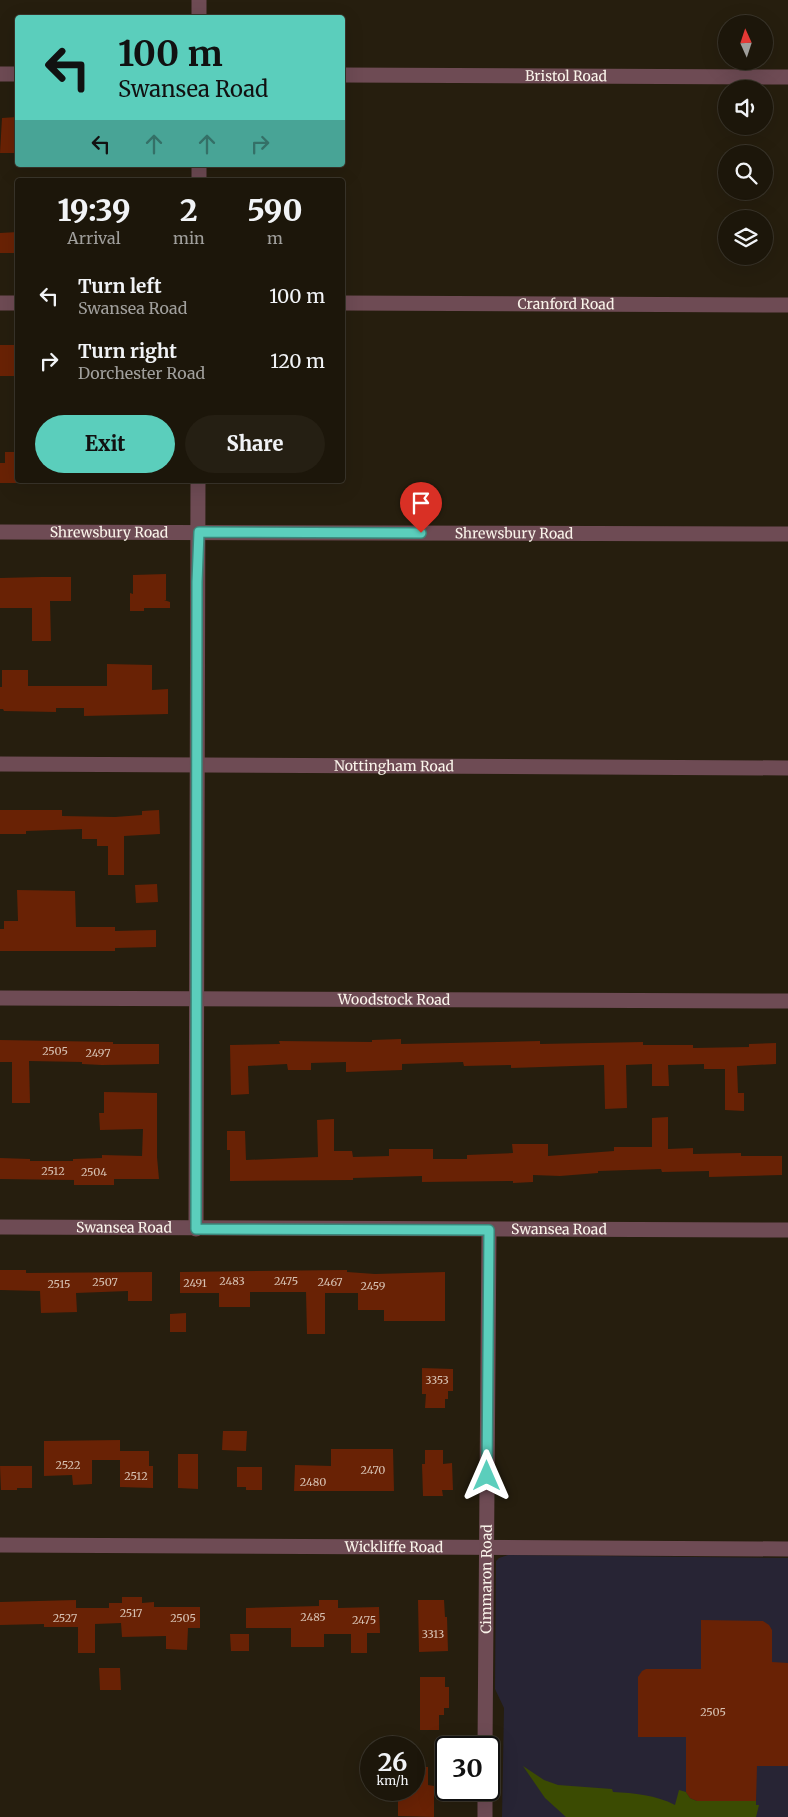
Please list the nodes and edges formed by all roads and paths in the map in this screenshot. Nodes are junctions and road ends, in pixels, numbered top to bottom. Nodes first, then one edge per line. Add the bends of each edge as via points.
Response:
1 (199, 0) edge
2 (199, 15) edge
3 (0, 74) edge
4 (15, 74) edge
5 (345, 75) edge
6 (788, 78) edge
7 (0, 303) edge
8 (15, 303) edge
9 (345, 303) edge
10 (788, 305) edge
11 (198, 483) edge
12 (0, 532) edge
13 (199, 532) junction
14 (788, 534) edge
15 (0, 764) edge
16 (197, 766) junction
17 (788, 768) edge
18 (0, 998) edge
19 (197, 999) junction
20 (788, 1001) edge
21 (0, 1228) edge
22 (196, 1229) junction
23 (489, 1230) junction
24 (788, 1230) edge
25 (0, 1545) edge
26 (487, 1548) junction
27 (788, 1549) edge
28 (485, 1736) edge
29 (485, 1801) edge
30 (485, 1817) edge

1 - 2 street
3 - 4 street
5 - 6 street, Bristol Road
7 - 8 street
9 - 10 street, Cranford Road
11 - 13 street
12 - 13 street, Shrewsbury Road
13 - 14 street, Shrewsbury Road
13 - 16 street
15 - 16 street, Nottingham Road
16 - 17 street, Nottingham Road
16 - 19 street
18 - 19 street, Woodstock Road
19 - 20 street, Woodstock Road
19 - 22 street
21 - 22 street, Swansea Road
22 - 23 street, Swansea Road
23 - 24 street, Swansea Road
23 - 26 street, Cimmaron Road
25 - 26 street, Wickliffe Road
26 - 27 street, Wickliffe Road
26 - 28 street, Cimmaron Road
29 - 30 street

